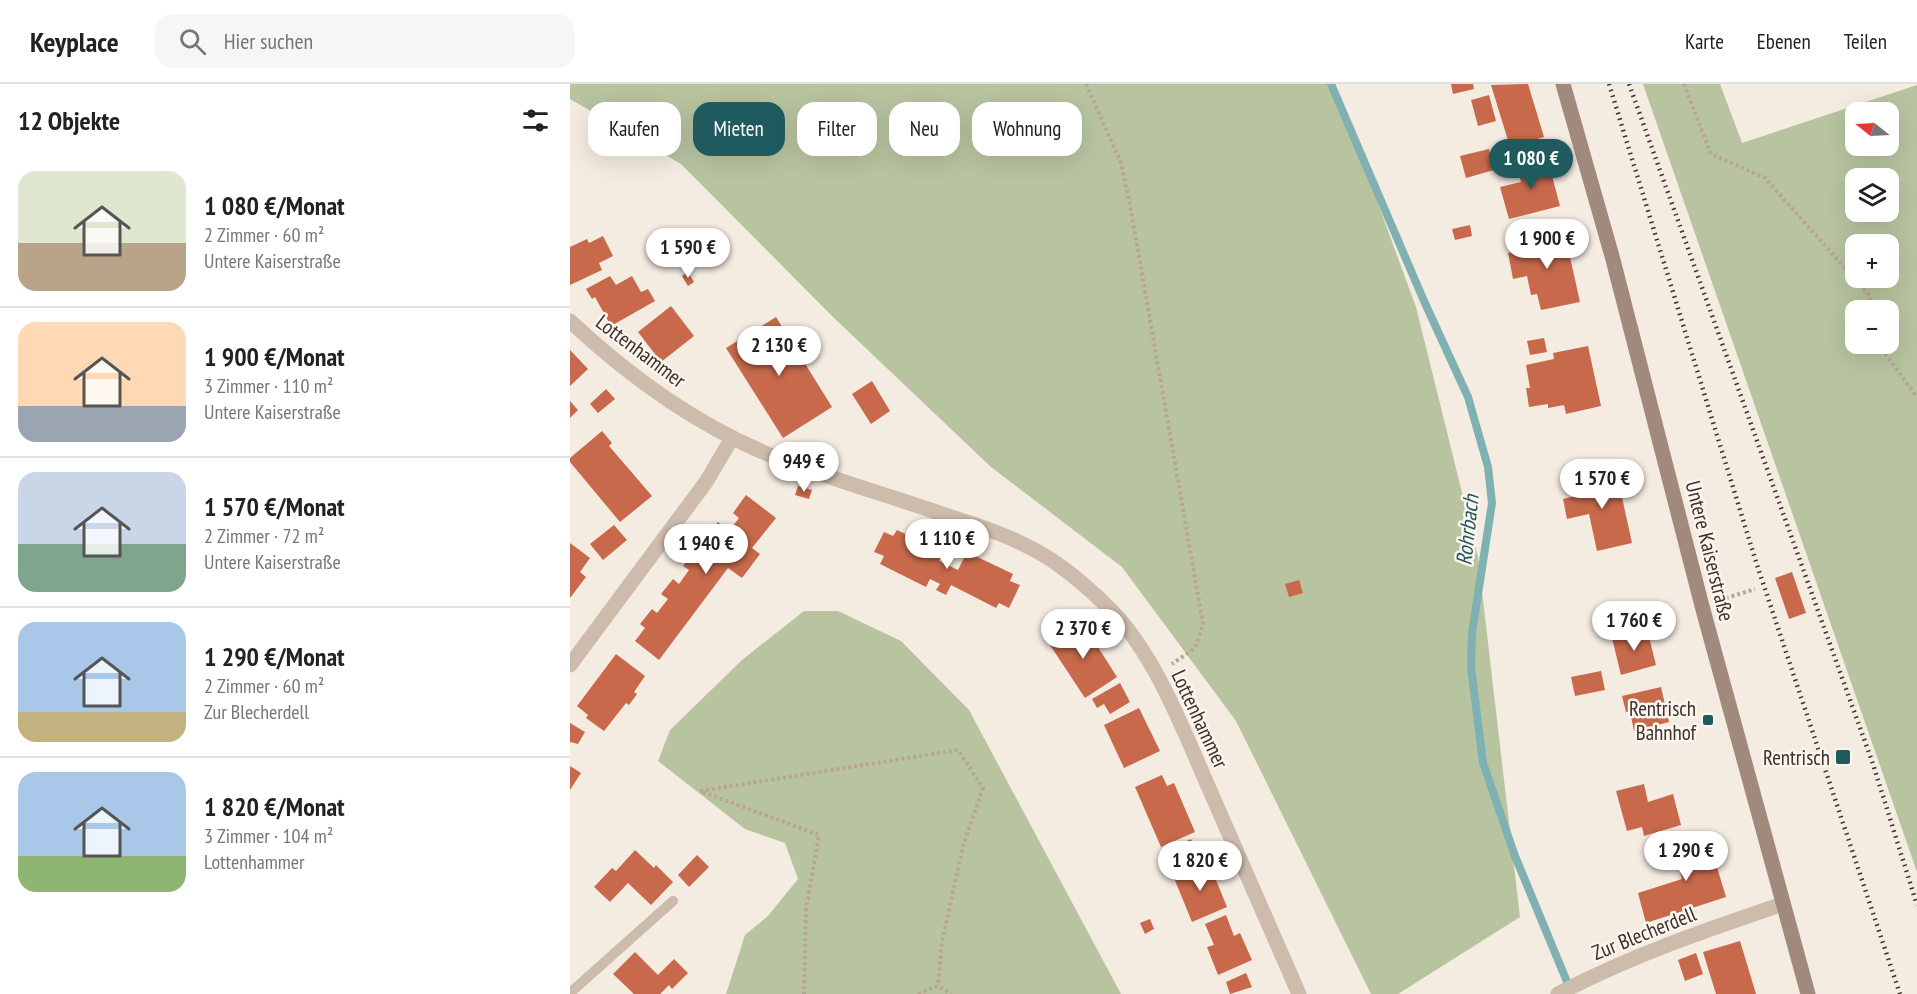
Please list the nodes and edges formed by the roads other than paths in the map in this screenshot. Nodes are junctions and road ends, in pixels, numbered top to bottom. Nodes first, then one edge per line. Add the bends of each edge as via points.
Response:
1 (1563, 84) edge
2 (570, 321) edge
3 (732, 438) junction
4 (570, 665) edge
5 (673, 901) dead end
6 (1783, 904) junction
7 (570, 993) edge
8 (1299, 994) edge
9 (1558, 994) edge
10 (1808, 994) edge

1 - 6 main road, Untere Kaiserstraße
2 - 3 street, Lottenhammer via 646,384
3 - 4 street via 706,482
3 - 8 street, Lottenhammer via 780,459 981,526 1028,547 1080,581 1114,614 1156,675
5 - 7 lane
6 - 9 street, Zur Blecherdell via 1651,950
6 - 10 main road, Untere Kaiserstraße

